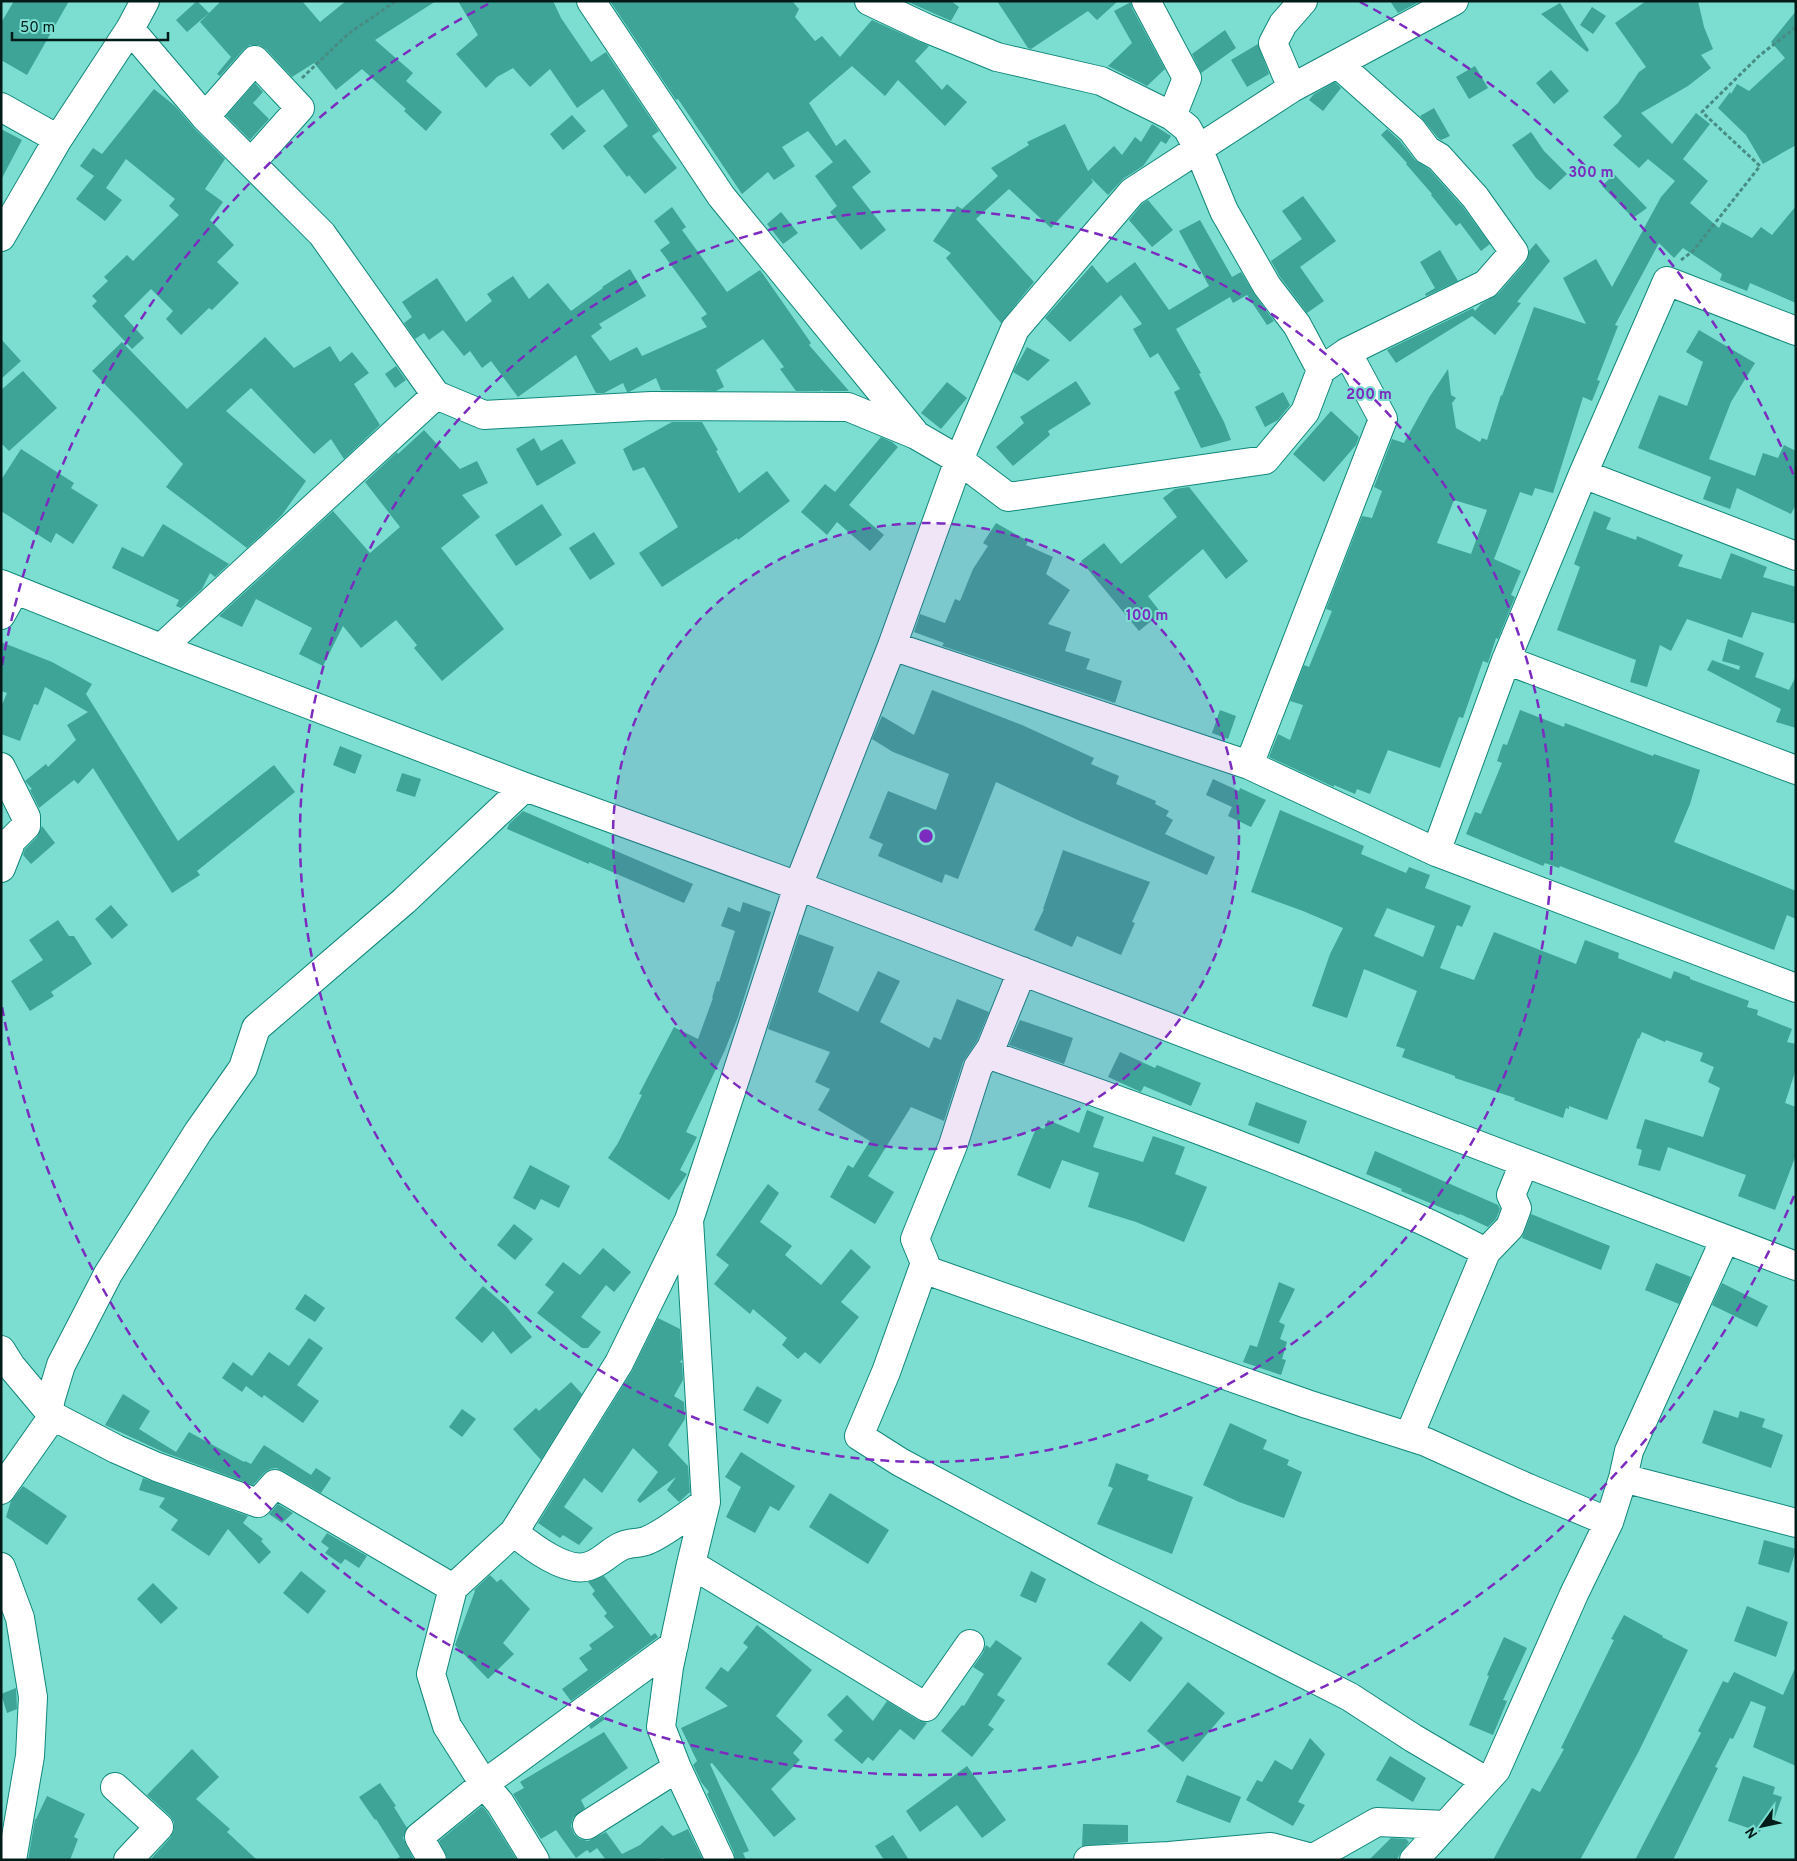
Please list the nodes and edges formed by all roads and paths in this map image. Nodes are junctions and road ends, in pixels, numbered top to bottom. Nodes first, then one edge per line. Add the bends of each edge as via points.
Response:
1 (145, 1) edge
2 (396, 1) edge
3 (591, 1) edge
4 (869, 1) edge
5 (1146, 1) edge
6 (1303, 1) edge
7 (1454, 1) edge
8 (1796, 27) edge
9 (130, 29) junction
10 (1338, 64) junction
11 (1292, 88) junction
12 (286, 92) junction
13 (1, 107) edge
14 (1172, 116) junction
15 (205, 117) junction
16 (58, 139) junction
17 (1198, 148) junction
18 (251, 162) junction
19 (1, 237) edge
20 (1667, 281) junction
21 (1796, 331) edge
22 (1347, 352) junction
23 (1321, 370) junction
24 (436, 395) junction
25 (916, 435) junction
26 (959, 460) junction
27 (1583, 474) junction
28 (1796, 556) edge
29 (8, 587) edge
30 (1, 615) edge
31 (892, 646) junction
32 (161, 648) junction
33 (1506, 660) junction
34 (1249, 765) junction
35 (1, 767) edge
36 (1796, 770) edge
37 (525, 787) junction
38 (1436, 852) junction
39 (1, 868) edge
40 (798, 886) junction
41 (1022, 971) junction
42 (1796, 988) edge
43 (987, 1054) junction
44 (1524, 1163) junction
45 (689, 1220) junction
46 (1725, 1239) junction
47 (1486, 1252) junction
48 (1796, 1266) edge
49 (923, 1269) junction
50 (1, 1350) edge
51 (52, 1413) junction
52 (1409, 1436) junction
53 (1623, 1478) junction
54 (1, 1490) edge
55 (706, 1502) junction
56 (1609, 1522) junction
57 (1796, 1523) edge
58 (514, 1532) junction
59 (690, 1564) junction
60 (1, 1567) edge
61 (453, 1588) junction
62 (970, 1644) dead end
63 (674, 1645) junction
64 (677, 1768) junction
65 (1486, 1782) junction
66 (484, 1784) junction
67 (115, 1787) dead end
68 (1446, 1825) junction
69 (587, 1826) dead end
70 (1311, 1859) edge
71 (12, 1860) edge
72 (128, 1860) edge
73 (432, 1860) edge
74 (535, 1860) edge
75 (720, 1860) edge
76 (1088, 1860) edge
77 (1414, 1860) edge

1 - 9 street
2 - 12 path via 348,34
3 - 25 street via 721,196
4 - 14 street via 997,57 1101,81
5 - 14 street via 1187,78
6 - 11 street via 1273,43
7 - 10 street
8 - 20 path via 1758,56 1702,112 1760,166
9 - 15 street
9 - 16 street
10 - 11 street
10 - 22 street via 1439,158 1475,197 1514,252 1486,284
11 - 17 street
12 - 15 street via 255,60
12 - 18 street via 300,108
13 - 16 street
14 - 17 street via 1187,128
15 - 18 street
16 - 19 street
17 - 23 street via 1224,211 1267,286 1297,325
17 - 26 street via 1132,192 1015,329
18 - 24 street via 322,234
20 - 21 street
20 - 27 street
22 - 23 street
22 - 34 street via 1383,419
23 - 26 street via 1305,412 1265,460 1008,497
24 - 25 street via 484,416 651,406 848,407
24 - 32 street
25 - 26 street
26 - 31 street
27 - 28 street
27 - 33 street
29 - 30 street
29 - 32 street
31 - 34 street
31 - 40 street
32 - 37 street
33 - 36 street
33 - 38 street
34 - 38 street
35 - 39 street via 26,817 26,826 12,840
37 - 40 street
37 - 51 street via 404,901 256,1028 243,1068 198,1132 108,1274 61,1365 49,1408
38 - 42 street
40 - 41 street
40 - 45 street
41 - 43 street
41 - 44 street
43 - 47 street via 1263,1155 1408,1214
43 - 49 street via 978,1067 915,1239 926,1262
44 - 46 street
44 - 47 street via 1511,1195 1517,1208 1510,1227
45 - 55 street
45 - 58 street via 619,1363
46 - 48 street
46 - 53 street via 1628,1451
47 - 52 street
49 - 52 street via 1307,1404
49 - 65 street via 859,1436 900,1462 1073,1556 1350,1697
50 - 51 street
51 - 54 street
51 - 61 street via 116,1449 258,1503 275,1484
52 - 56 street
53 - 56 street
53 - 57 street
55 - 58 street via 649,1540 620,1547 587,1567 556,1560
55 - 59 street
56 - 65 street via 1496,1770
58 - 61 street
59 - 62 street via 926,1708
59 - 63 street
60 - 71 street via 20,1618 33,1697 30,1756
61 - 66 street via 431,1674 447,1726
63 - 64 street via 661,1727
63 - 66 street
64 - 69 street
64 - 75 street
65 - 68 street
66 - 73 street via 420,1837
66 - 74 street via 500,1803
67 - 72 street via 159,1827
68 - 70 street via 1377,1822
68 - 77 street
70 - 76 street via 1271,1848

